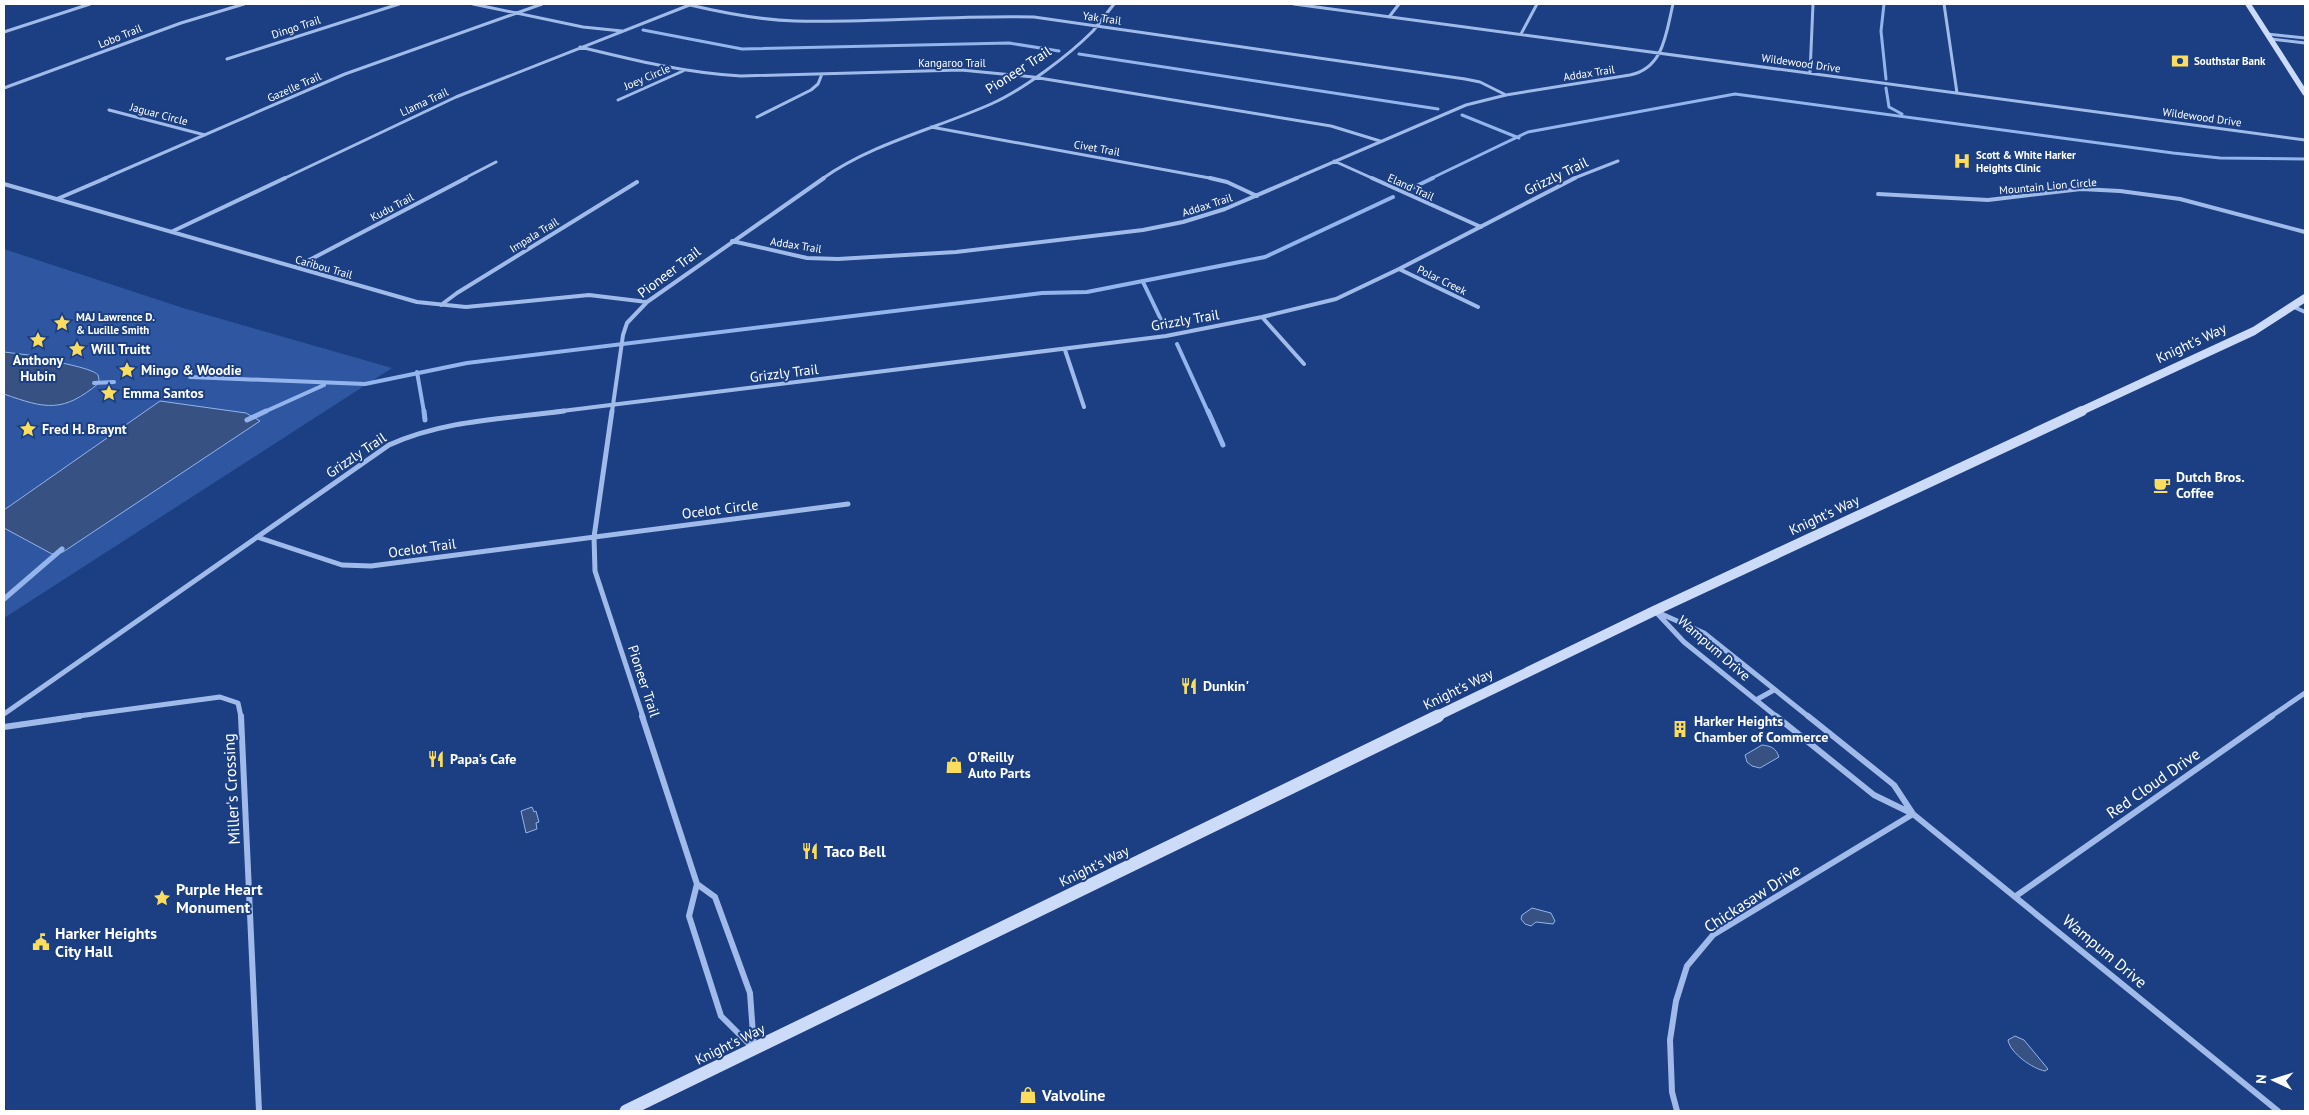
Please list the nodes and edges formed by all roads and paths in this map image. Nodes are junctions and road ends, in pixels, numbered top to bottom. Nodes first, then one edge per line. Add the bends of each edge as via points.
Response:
1 (90, 4) edge
2 (244, 4) edge
3 (398, 4) edge
4 (473, 4) edge
5 (542, 4) edge
6 (692, 4) edge
7 (1114, 4) edge
8 (1294, 4) edge
9 (1399, 4) edge
10 (1537, 4) edge
11 (1673, 4) edge
12 (1813, 4) edge
13 (1944, 4) edge
14 (2248, 4) edge
15 (517, 13) junction
16 (1389, 17) junction
17 (1096, 26) junction
18 (622, 31) junction
19 (4, 32) edge
20 (1521, 34) junction
21 (2269, 37) junction
22 (2305, 38) edge
23 (2305, 44) edge
24 (580, 48) junction
25 (1659, 53) junction
26 (227, 59) dead end
27 (684, 71) junction
28 (1810, 73) junction
29 (822, 74) junction
30 (1034, 77) junction
31 (4, 88) edge
32 (1958, 93) junction
33 (2305, 93) edge
34 (1506, 95) junction
35 (618, 100) dead end
36 (109, 110) dead end
37 (757, 117) dead end
38 (931, 127) junction
39 (205, 135) junction
40 (2305, 140) edge
41 (1380, 142) junction
42 (1334, 161) junction
43 (1618, 161) dead end
44 (496, 162) dead end
45 (637, 182) dead end
46 (4, 184) edge
47 (1878, 194) dead end
48 (1257, 196) junction
49 (57, 199) junction
50 (1481, 227) junction
51 (171, 232) junction
52 (2305, 232) edge
53 (732, 241) junction
54 (296, 268) junction
55 (1399, 269) junction
56 (2305, 298) edge
57 (647, 302) junction
58 (441, 306) junction
59 (1478, 307) dead end
60 (2294, 307) junction
61 (2305, 312) edge
62 (1262, 317) junction
63 (1066, 350) junction
64 (1304, 364) dead end
65 (613, 405) junction
66 (1084, 407) dead end
67 (848, 504) dead end
68 (257, 537) junction
69 (594, 537) junction
70 (1654, 611) junction
71 (1774, 690) junction
72 (2305, 693) edge
73 (1756, 700) junction
74 (4, 714) edge
75 (4, 727) edge
76 (1913, 814) junction
77 (697, 884) junction
78 (2016, 896) junction
79 (754, 1049) junction
80 (259, 1111) edge
81 (626, 1111) edge
82 (1677, 1111) edge
83 (2278, 1111) edge

1 - 19 street
2 - 31 street, Lobo Trail via 180,23
3 - 26 street, Dingo Trail
4 - 15 street
5 - 15 street, Gazelle Trail
6 - 17 street, Yak Trail via 771,20 994,16 1034,17
6 - 18 street, Llama Trail
7 - 17 street, Pioneer Trail
8 - 16 street, Wildewood Drive
9 - 16 street
10 - 20 street
11 - 25 street
12 - 28 street
13 - 32 street
14 - 21 main road
15 - 18 street via 583,27
15 - 39 street, Gazelle Trail via 362,67
16 - 20 street, Wildewood Drive
17 - 30 street, Pioneer Trail
17 - 34 street, Yak Trail via 1465,79 1480,82
18 - 24 street, Llama Trail
20 - 25 street, Wildewood Drive
21 - 22 street
21 - 23 street
21 - 33 main road
24 - 27 street, Kangaroo Trail
24 - 51 street, Llama Trail via 456,97
25 - 28 street, Wildewood Drive
25 - 34 street, Addax Trail via 1651,66 1639,73
27 - 29 street, Kangaroo Trail via 741,76
27 - 35 street, Joey Circle
28 - 32 street, Wildewood Drive
29 - 30 street, Kangaroo Trail via 961,70
29 - 37 street via 811,90
30 - 38 street, Pioneer Trail via 993,102
30 - 41 street, Kangaroo Trail via 1331,126
32 - 40 street, Wildewood Drive
34 - 41 street, Addax Trail via 1466,105
36 - 39 street, Jaguar Circle
38 - 48 street, Civet Trail via 1206,177 1227,182
38 - 53 street, Pioneer Trail via 842,164
39 - 49 street, Gazelle Trail
41 - 42 street, Addax Trail
42 - 48 street, Addax Trail
42 - 50 street, Eland Trail
43 - 50 street, Grizzly Trail via 1586,172
44 - 54 street, Kudu Trail
45 - 58 street, Impala Trail
46 - 49 street, Caribou Trail
47 - 52 street, Mountain Lion Circle via 1988,200 2081,189 2120,190 2180,199
48 - 53 street, Addax Trail via 1183,222 1143,230 956,252 807,258
49 - 51 street, Caribou Trail
50 - 55 street, Grizzly Trail
51 - 54 street, Caribou Trail
53 - 57 street, Pioneer Trail
54 - 58 street, Caribou Trail
55 - 59 street, Polar Creek
55 - 62 street, Grizzly Trail via 1336,299
56 - 60 main road, Knight's Way
57 - 58 street, Caribou Trail via 589,295
57 - 65 street, Pioneer Trail via 627,323 623,335
60 - 61 street
60 - 70 main road, Knight's Way via 2254,331
62 - 63 street, Grizzly Trail via 1166,336
62 - 64 street
63 - 65 street, Grizzly Trail
63 - 66 street
65 - 68 street, Grizzly Trail via 446,426 416,433 389,445
65 - 69 street, Pioneer Trail
67 - 69 street, Ocelot Circle
68 - 69 street, Ocelot Trail via 342,565 371,566
68 - 74 street, Grizzly Trail
69 - 77 street, Pioneer Trail via 595,571
70 - 71 street, Wampum Drive via 1704,633
70 - 73 street, Wampum Drive via 1684,642
70 - 79 main road, Knight's Way
71 - 73 street, Wampum Drive
71 - 76 street, Wampum Drive via 1894,785
72 - 78 street, Red Cloud Drive
73 - 76 street, Wampum Drive via 1874,795
75 - 80 street, Miller's Crossing via 200,699 220,697 238,703 243,751
76 - 78 street, Wampum Drive
76 - 82 street, Chickasaw Drive via 1713,935 1687,966 1676,1001 1670,1040 1672,1092
77 - 79 street via 715,897 750,993
77 - 79 street via 690,916 721,1016
78 - 83 street, Wampum Drive
79 - 81 main road, Knight's Way

